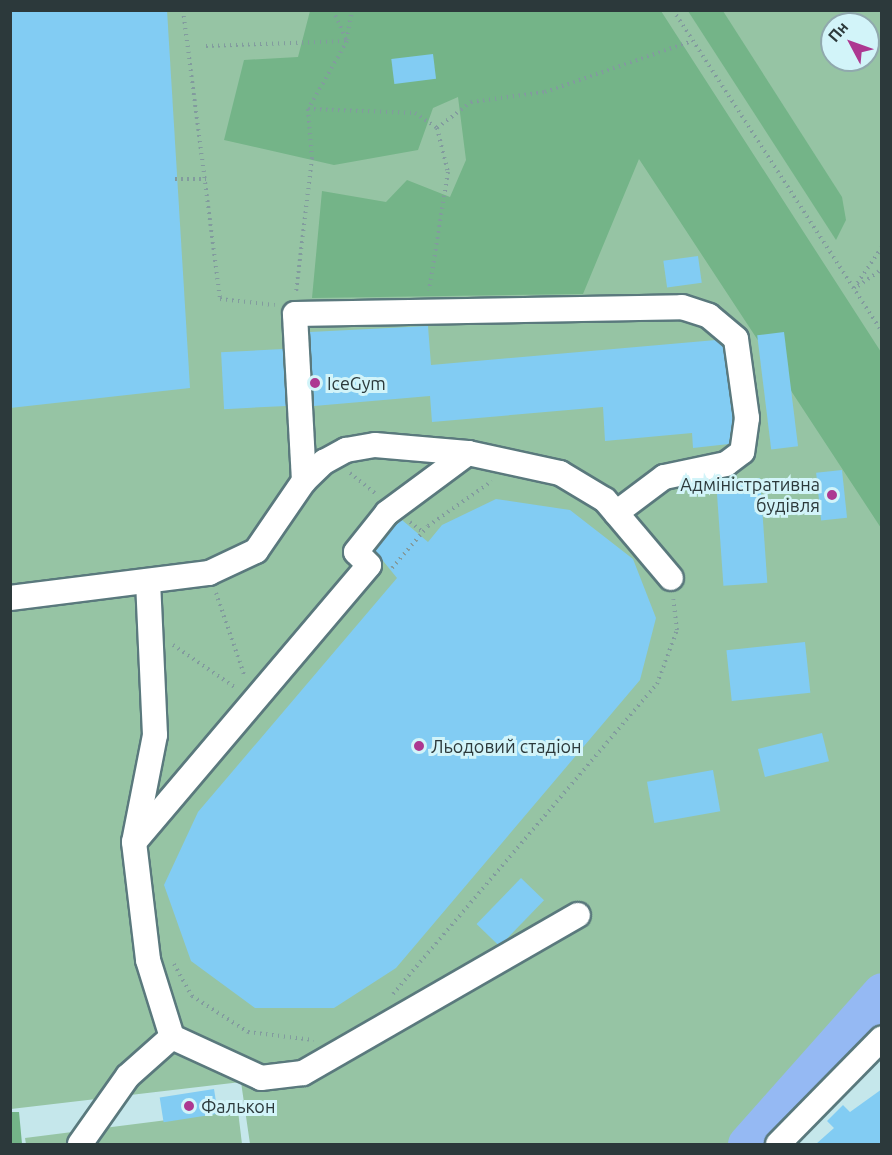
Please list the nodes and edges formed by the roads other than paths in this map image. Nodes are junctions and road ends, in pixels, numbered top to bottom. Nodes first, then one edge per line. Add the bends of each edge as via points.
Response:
1 (468, 453) junction
2 (304, 481) junction
3 (616, 513) junction
4 (671, 578) road end
5 (148, 581) junction
6 (10, 598) edge
7 (134, 842) junction
8 (578, 915) dead end
9 (172, 1037) junction
10 (882, 1038) edge
11 (80, 1144) edge
12 (778, 1144) edge

1 - 2 lane via 375,445 346,450
1 - 3 lane via 561,473
1 - 7 lane via 387,513 356,552 369,565
2 - 3 lane via 295,314 682,307 709,316 736,339 747,418 742,452 726,464 664,477
2 - 5 lane via 256,551 209,573
3 - 4 lane
5 - 6 lane
5 - 7 lane via 155,735
7 - 9 lane via 148,960
8 - 9 lane via 303,1073 261,1078
9 - 11 lane via 128,1076
10 - 12 lane

